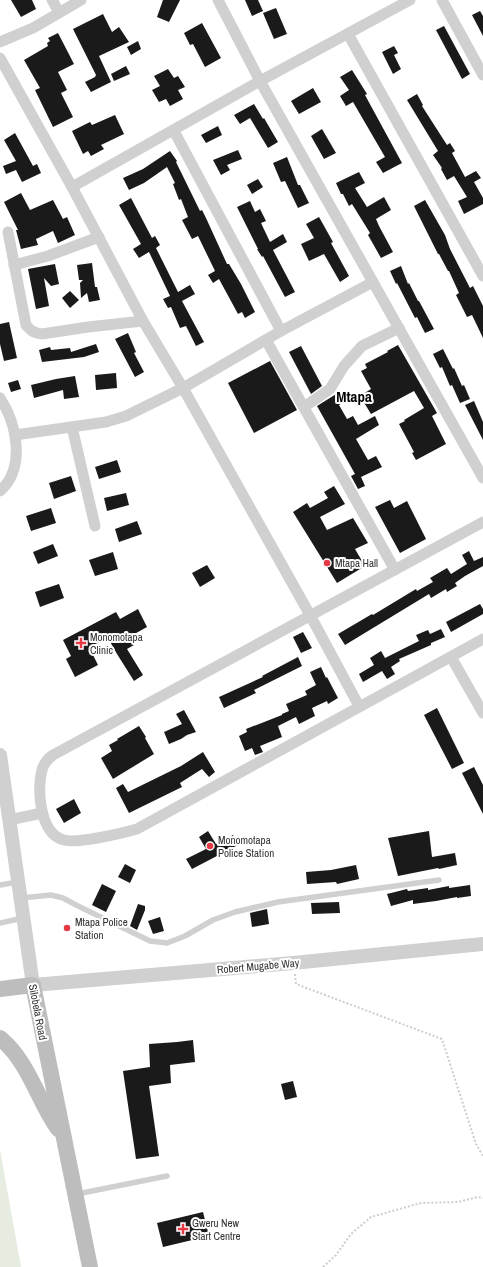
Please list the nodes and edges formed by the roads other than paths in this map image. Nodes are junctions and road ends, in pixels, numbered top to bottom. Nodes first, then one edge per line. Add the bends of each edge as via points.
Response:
1 (52, 0) edge
2 (81, 0) edge
3 (218, 0) edge
4 (410, 0) edge
5 (442, 0) edge
6 (59, 12) junction
7 (348, 34) junction
8 (0, 42) edge
9 (0, 58) edge
10 (483, 75) edge
11 (260, 81) junction
12 (174, 130) junction
13 (72, 187) junction
14 (8, 232) dead end
15 (99, 237) junction
16 (14, 265) junction
17 (483, 276) edge
18 (373, 282) junction
19 (143, 321) junction
20 (399, 328) junction
21 (281, 331) junction
22 (266, 340) junction
23 (183, 388) junction
24 (0, 398) edge
25 (304, 407) junction
26 (72, 427) junction
27 (15, 435) junction
28 (483, 478) edge
29 (0, 491) edge
30 (483, 522) edge
31 (95, 526) dead end
32 (395, 570) junction
33 (310, 615) junction
34 (483, 638) edge
35 (450, 657) junction
36 (359, 706) junction
37 (483, 713) edge
38 (0, 755) edge
39 (42, 813) junction
40 (9, 820) junction
41 (439, 880) dead end
42 (18, 882) junction
43 (0, 886) edge
44 (20, 898) junction
45 (23, 918) junction
46 (0, 923) edge
47 (483, 944) edge
48 (33, 985) junction
49 (0, 989) edge
50 (0, 1038) edge
51 (62, 1135) junction
52 (167, 1176) dead end
53 (75, 1195) junction
54 (90, 1267) edge

1 - 6 street
2 - 6 street
3 - 11 street
4 - 7 street
5 - 10 street
6 - 8 street via 33,28
7 - 11 street
7 - 17 street
9 - 13 street
11 - 12 street
11 - 18 street
12 - 13 street
12 - 21 street
13 - 15 street
14 - 16 street
15 - 16 street via 48,256
15 - 19 street
16 - 19 street via 26,325 35,334
18 - 20 street
18 - 21 street
19 - 23 street
20 - 25 street via 362,346 344,366 330,389
20 - 28 street
21 - 22 street
22 - 23 street
22 - 25 street
23 - 26 street via 126,416
23 - 33 street
24 - 27 street
25 - 32 street
26 - 27 street
26 - 31 street
27 - 29 street via 14,468 10,479
30 - 32 street
32 - 33 street
33 - 36 street
33 - 39 street via 52,754 44,764 40,778
34 - 35 street
35 - 36 street
35 - 37 street
36 - 39 street via 137,829 123,834 64,840 55,836
38 - 40 street, Silobela Road
39 - 40 street
40 - 42 street, Silobela Road
41 - 44 lane via 278,902 235,912 213,920 167,944 150,941 63,898 50,895
42 - 43 lane
42 - 44 street, Silobela Road
44 - 45 street, Silobela Road
45 - 46 lane
45 - 48 street, Silobela Road
47 - 48 street, Robert Mugabe Way
48 - 49 main road
48 - 51 main road, Silobela Road
50 - 51 main road via 28,1072 49,1116
51 - 53 main road, Silobela Road
52 - 53 lane
53 - 54 main road, Silobela Road

